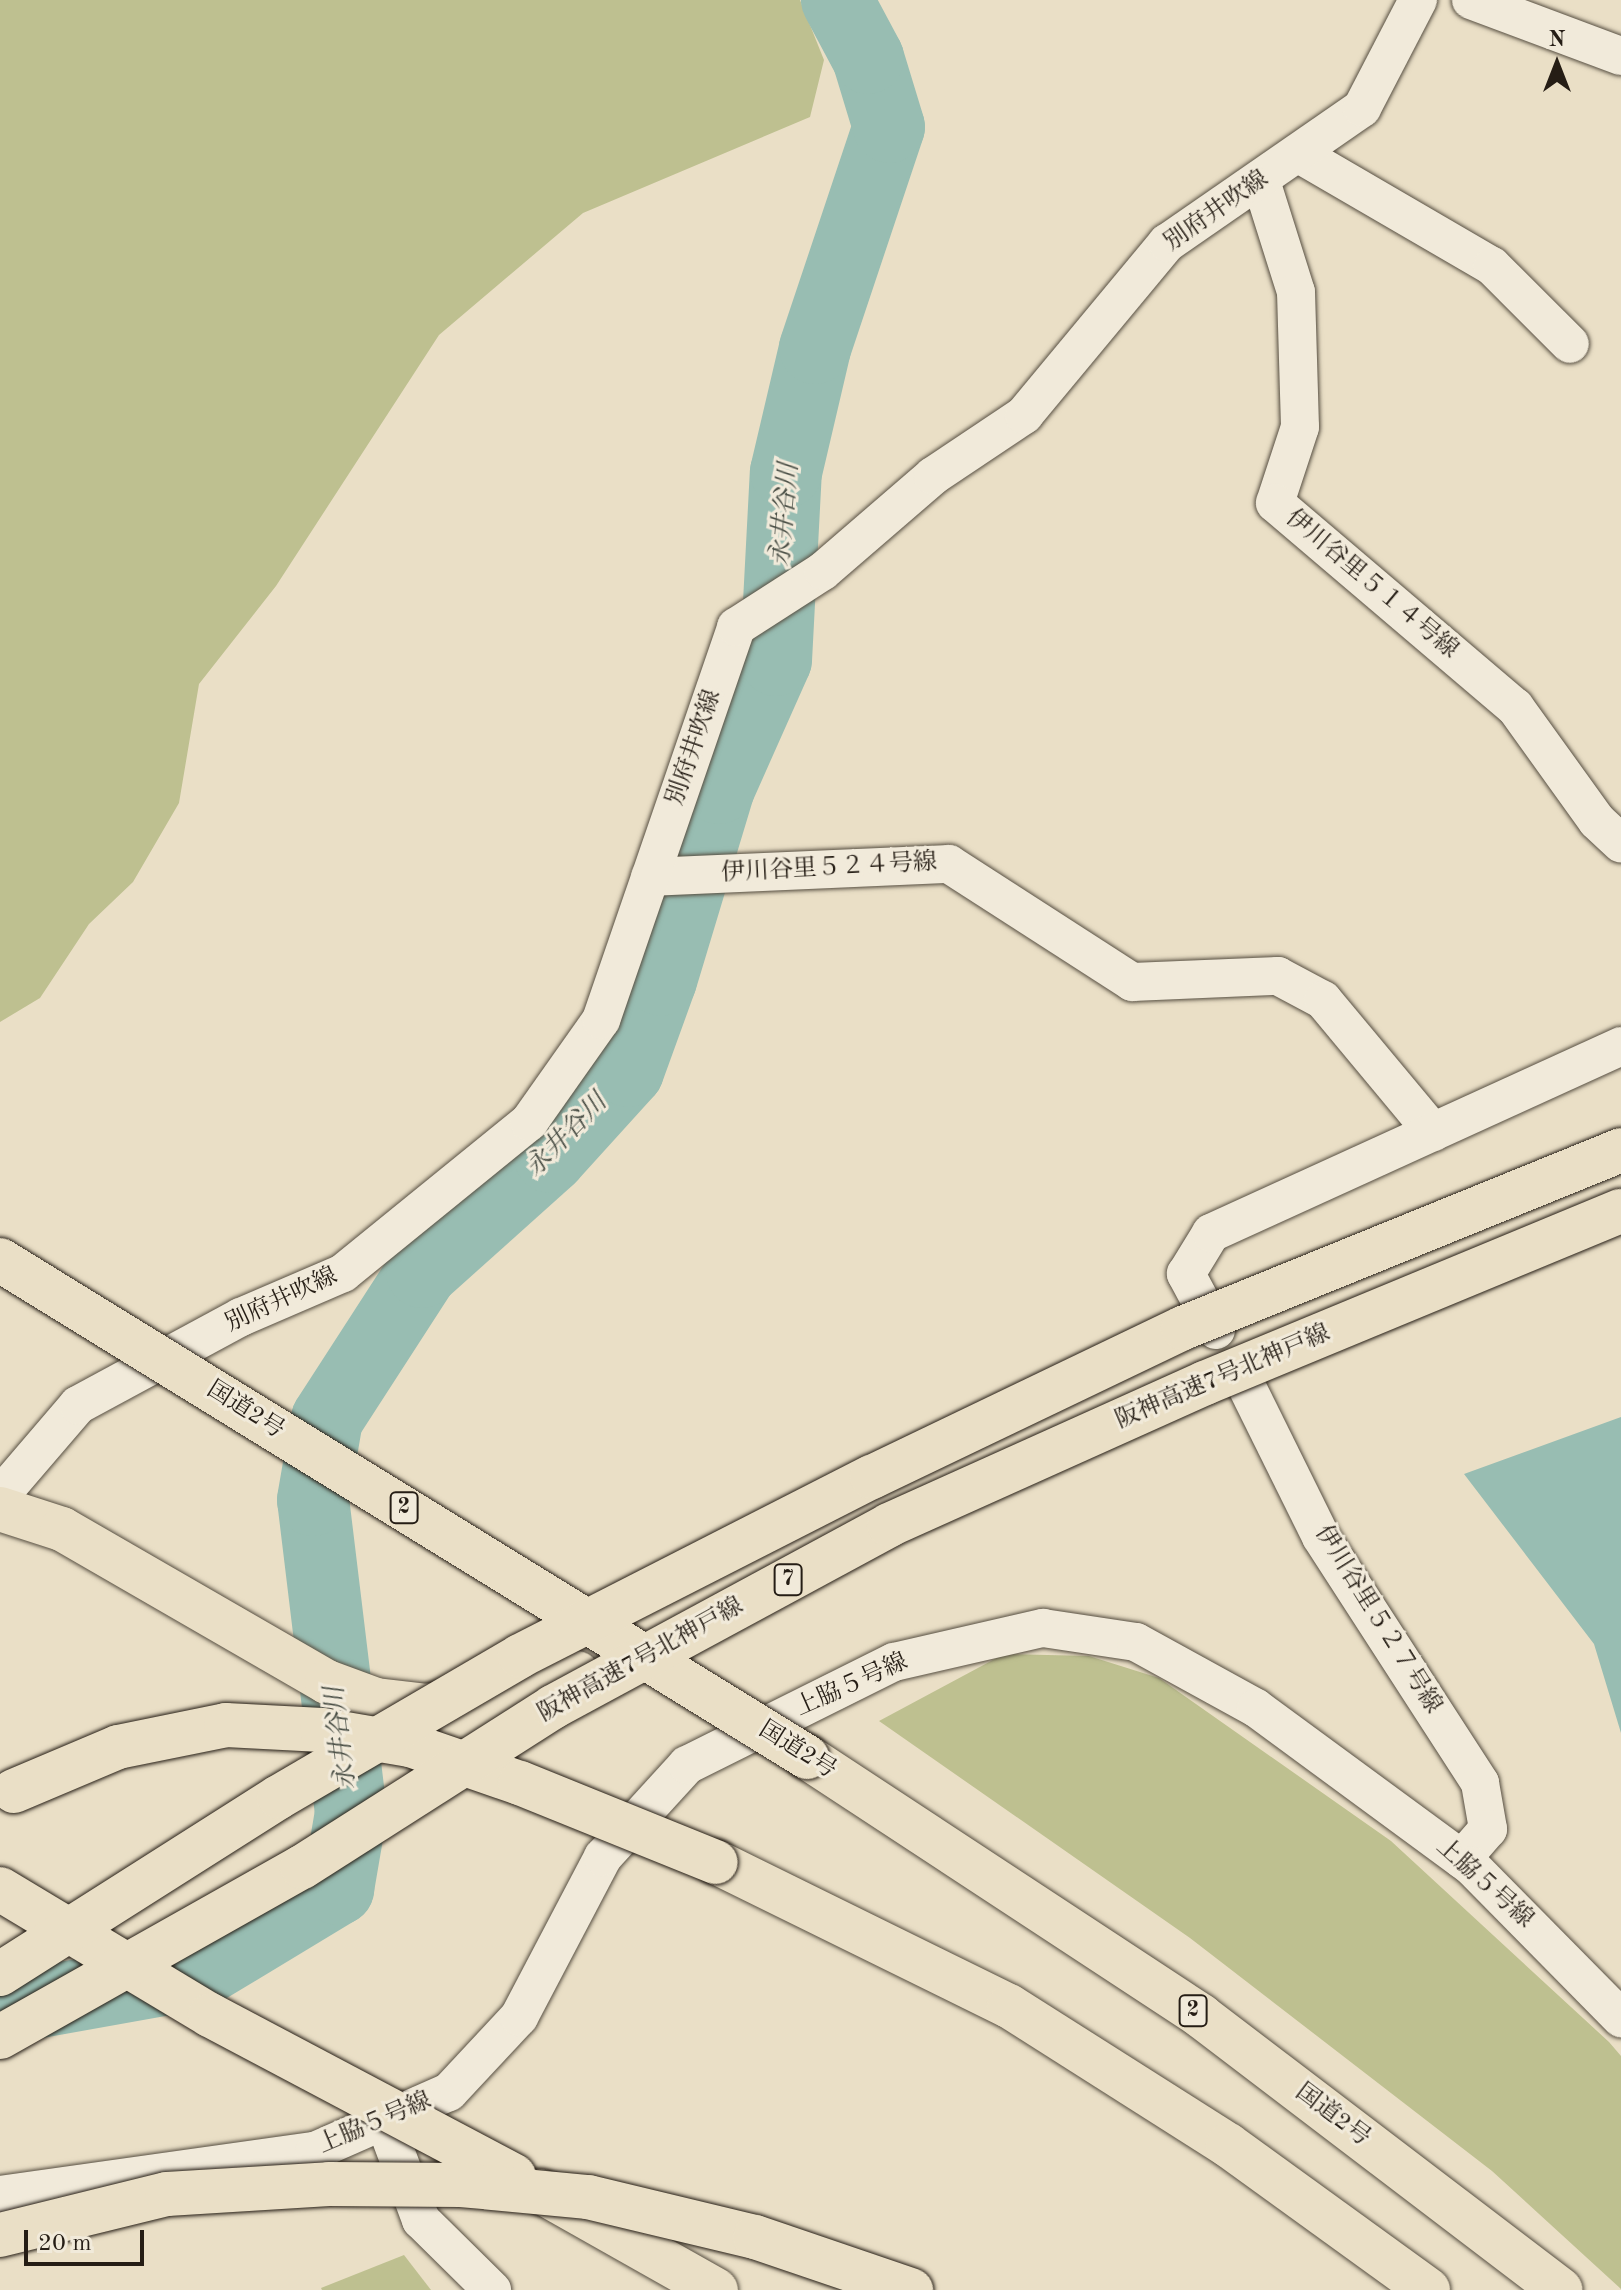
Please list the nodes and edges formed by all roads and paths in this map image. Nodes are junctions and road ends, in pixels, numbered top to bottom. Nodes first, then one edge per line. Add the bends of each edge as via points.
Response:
1 (1418, 0) edge
2 (1471, 0) edge
3 (1621, 56) edge
4 (1301, 155) junction
5 (1261, 181) junction
6 (1570, 344) dead end
7 (1621, 843) edge
8 (658, 877) junction
9 (1621, 1046) edge
10 (1621, 1129) edge
11 (1433, 1132) junction
12 (1621, 1150) edge
13 (1621, 1211) edge
14 (1621, 1230) edge
15 (0, 1260) edge
16 (1216, 1330) dead end
17 (1242, 1377) dead end
18 (0, 1496) edge
19 (0, 1511) edge
20 (0, 1800) edge
21 (1462, 1859) junction
22 (0, 1889) edge
23 (0, 1974) edge
24 (1621, 2018) edge
25 (0, 2037) edge
26 (384, 2120) junction
27 (0, 2195) edge
28 (0, 2235) edge
29 (492, 2290) edge
30 (716, 2290) edge
31 (911, 2290) edge
32 (1428, 2290) edge
33 (1561, 2290) edge

1 - 4 street, 別府井吹線 via 1362,108
2 - 3 street
4 - 5 street, 別府井吹線
4 - 6 street via 1492,266
5 - 7 street, 伊川谷里５１４号線 via 1296,292 1300,427 1275,503 1515,707 1597,821
5 - 8 street, 別府井吹線 via 1167,243 1024,415 933,476 823,571 736,627
8 - 11 street, 伊川谷里５２４号線 via 949,864 1132,982 1278,976 1323,1000
8 - 18 street, 別府井吹線 via 601,1020 529,1122 343,1273 241,1317 78,1405
9 - 11 street
10 - 19 highway via 1206,1337 968,1444 468,1699 426,1706 376,1700 327,1682 62,1529
11 - 16 street via 1211,1233 1186,1274
12 - 23 highway, 7, bridge via 1183,1328 858,1484 520,1656 279,1797
13 - 25 highway, 阪神高速7号北神戸線 / 7, bridge via 1205,1383 889,1525 553,1707 302,1867
14 - 19 highway via 1391,1289 1216,1359 980,1464 473,1724 427,1729 370,1722 317,1706 45,1550
15 - 33 highway, 国道2号 / 2, bridge via 807,1757 1201,2016
17 - 21 street, 伊川谷里５２７号線 via 1321,1537 1480,1783 1488,1829
20 - 32 highway, bridge via 118,1747 226,1725 322,1730 410,1745 716,1862 1009,2006 1228,2145
21 - 24 street, 上脇５号線
21 - 26 street, 上脇５号線 via 1256,1708 1136,1642 1043,1628 894,1662 687,1765 603,1857 519,2017 449,2092
22 - 30 highway, bridge via 210,2015
26 - 27 street, 上脇５号線 via 315,2151
26 - 29 street via 421,2220
28 - 31 highway, bridge via 167,2194 329,2184 461,2185 588,2197 755,2237

